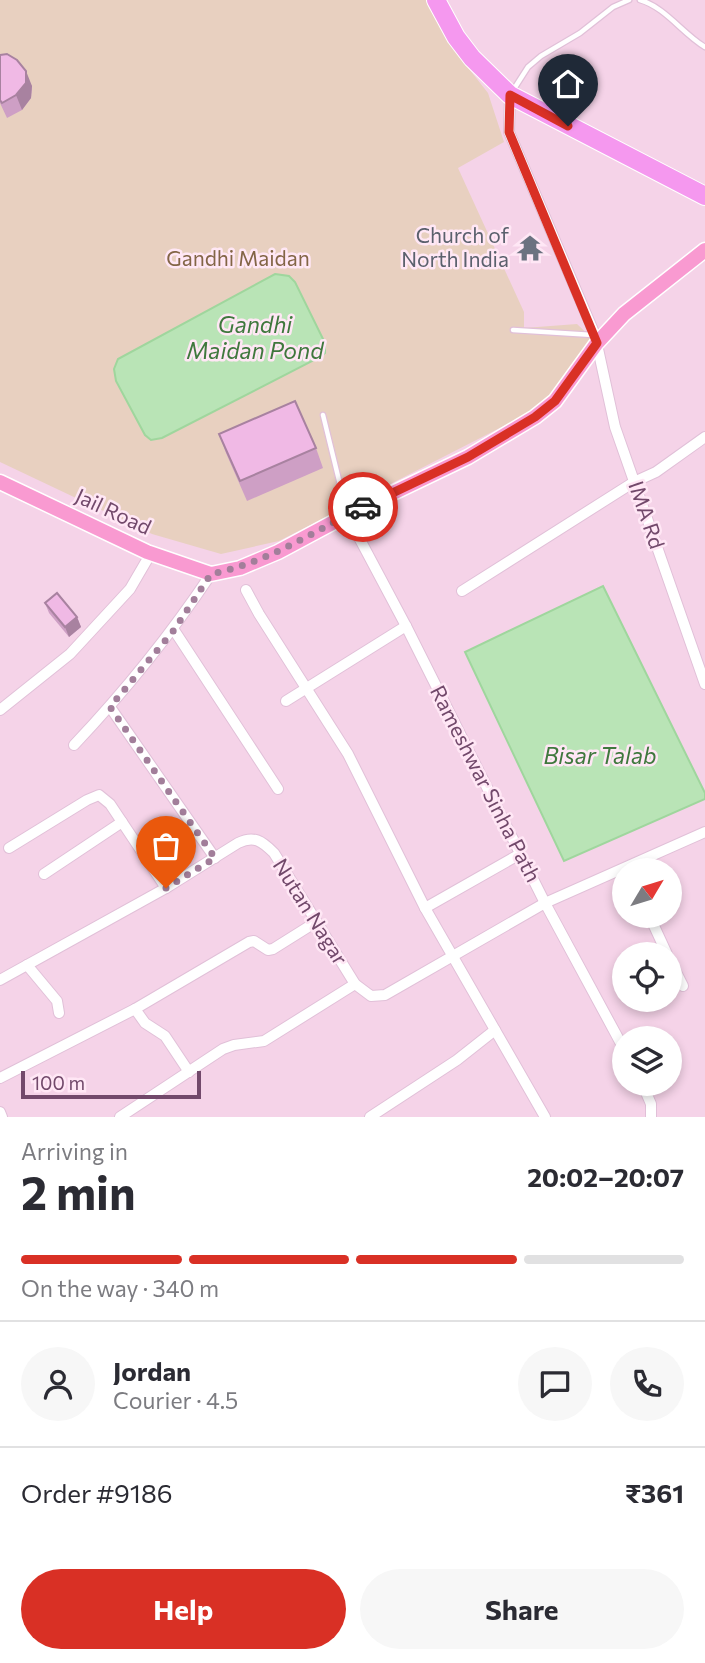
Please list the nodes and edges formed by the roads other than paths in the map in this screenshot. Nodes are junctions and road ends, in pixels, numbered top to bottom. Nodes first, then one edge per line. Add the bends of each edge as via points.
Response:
1 (436, 0) edge
2 (629, 0) edge
3 (640, 0) edge
4 (705, 47) edge
5 (510, 95) junction
6 (705, 196) edge
7 (705, 250) edge
8 (513, 330) dead end
9 (596, 339) junction
10 (323, 415) dead end
11 (705, 437) edge
12 (0, 482) edge
13 (634, 482) junction
14 (348, 515) junction
15 (151, 553) junction
16 (211, 574) junction
17 (246, 590) dead end
18 (462, 591) dead end
19 (406, 626) junction
20 (174, 630) junction
21 (700, 654) edge
22 (705, 684) edge
23 (306, 688) junction
24 (286, 701) dead end
25 (110, 707) junction
26 (0, 710) edge
27 (74, 745) dead end
28 (278, 789) dead end
29 (122, 822) junction
30 (705, 832) edge
31 (9, 848) dead end
32 (520, 855) junction
33 (215, 858) junction
34 (649, 858) edge
35 (44, 874) dead end
36 (612, 875) edge
37 (166, 888) junction
38 (545, 903) junction
39 (425, 908) junction
40 (316, 922) junction
41 (452, 957) junction
42 (27, 965) junction
43 (0, 980) edge
44 (355, 984) junction
45 (135, 1009) junction
46 (59, 1013) dead end
47 (612, 1027) edge
48 (495, 1030) junction
49 (189, 1072) junction
50 (0, 1078) edge
51 (648, 1096) edge
52 (543, 1113) edge
53 (120, 1117) edge
54 (370, 1117) edge
55 (531, 1117) edge
56 (651, 1117) edge

1 - 5 highway via 472,58
2 - 5 lane via 541,56
3 - 4 lane
5 - 6 highway
5 - 9 street, IMA Rd via 509,132
7 - 9 main road
8 - 9 lane
9 - 13 street, IMA Rd via 615,427
9 - 14 main road via 555,401 535,417 468,457
10 - 14 lane
11 - 13 street
12 - 15 main road, Jail Road
13 - 18 street
13 - 21 street, IMA Rd
14 - 16 main road via 278,552
14 - 19 street, Rameshwar Sinha Path
15 - 16 main road, Jail Road
15 - 26 street via 130,589 70,653
16 - 20 street
17 - 23 street
19 - 23 street
19 - 32 street, Rameshwar Sinha Path
20 - 25 street
20 - 28 street
21 - 22 street, IMA Rd
23 - 24 street
23 - 39 street via 348,754
25 - 27 street
25 - 33 street
29 - 31 street via 99,795
29 - 35 street
29 - 37 street
30 - 34 street, Nutan Nagar
32 - 38 street, Rameshwar Sinha Path
32 - 39 street
33 - 37 street, Nutan Nagar
33 - 40 street, Nutan Nagar via 247,838 256,838 274,853
36 - 38 street, Nutan Nagar
37 - 42 street, Nutan Nagar
38 - 41 street, Nutan Nagar
38 - 47 street, Rameshwar Sinha Path
39 - 41 street
40 - 44 street, Nutan Nagar
40 - 45 street via 273,949 250,942
41 - 44 street, Nutan Nagar via 385,995 372,996
41 - 48 street
42 - 43 street, Nutan Nagar
42 - 46 street via 57,1001
44 - 49 street via 264,1041 223,1049
45 - 49 street via 145,1023 165,1036
45 - 50 street
48 - 52 street
48 - 54 street
49 - 53 street
51 - 56 street
52 - 55 street

